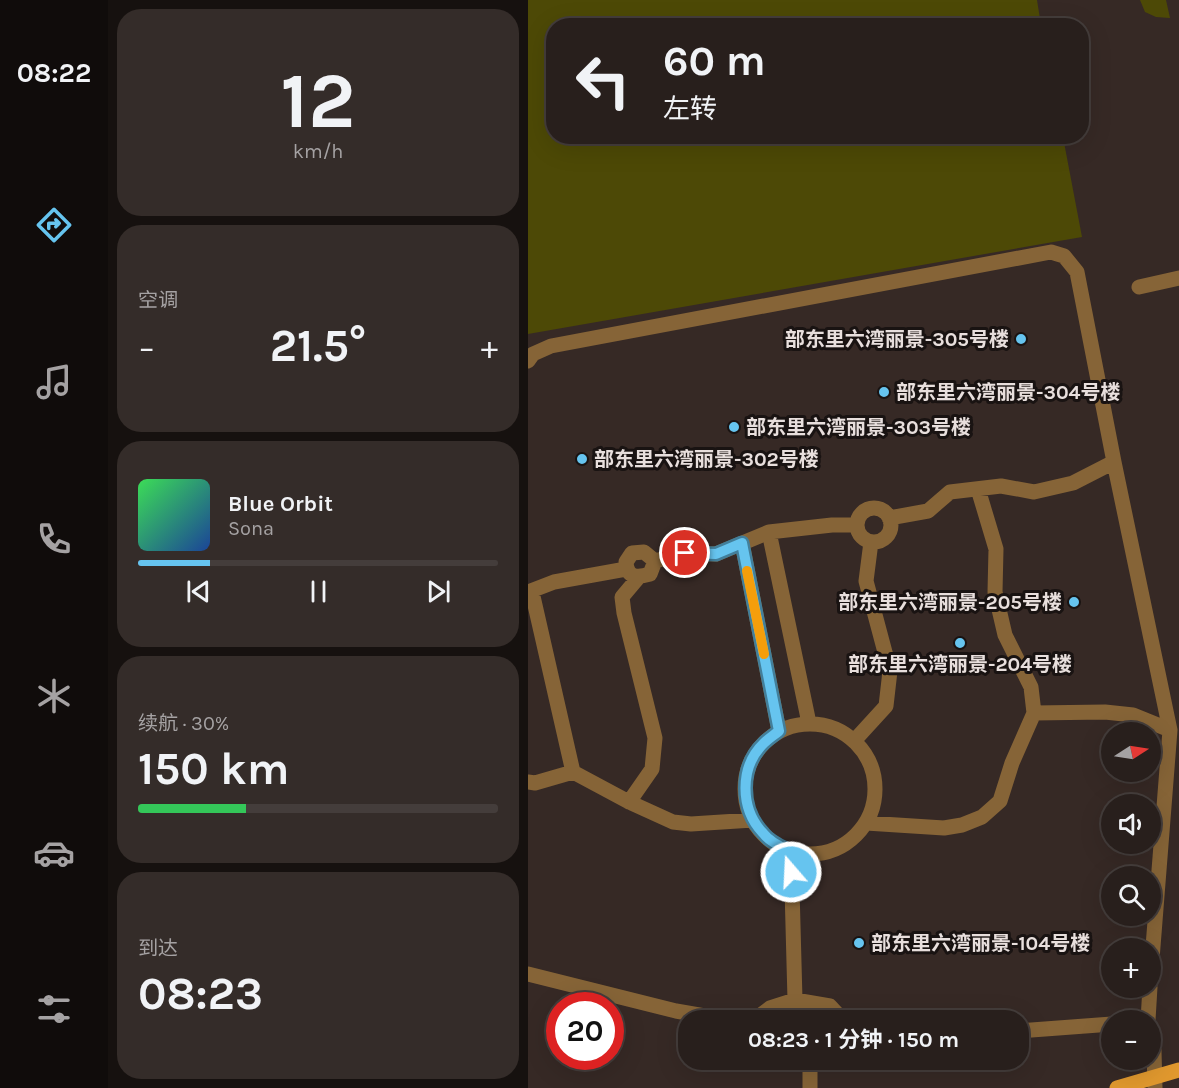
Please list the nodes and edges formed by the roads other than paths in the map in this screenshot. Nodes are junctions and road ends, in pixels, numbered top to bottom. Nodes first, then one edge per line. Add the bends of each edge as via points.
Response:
1 (1179, 278) edge
2 (1139, 286) dead end
3 (528, 361) edge
4 (1114, 462) junction
5 (978, 489) junction
6 (889, 518) junction
7 (857, 525) junction
8 (769, 532) junction
9 (871, 542) junction
10 (742, 543) junction
11 (655, 561) junction
12 (632, 573) junction
13 (530, 592) edge
14 (1034, 713) junction
15 (809, 723) junction
16 (1170, 730) junction
17 (779, 731) junction
18 (854, 741) junction
19 (573, 772) junction
20 (528, 782) edge
21 (628, 802) junction
22 (753, 820) junction
23 (866, 823) junction
24 (790, 851) junction
25 (1154, 938) edge
26 (528, 974) edge
27 (795, 1000) junction
28 (767, 1010) edge
29 (834, 1010) edge
30 (678, 1011) edge
31 (1101, 1025) edge
32 (1029, 1030) edge
33 (810, 1070) edge
34 (1179, 1070) edge
35 (1154, 1082) edge
36 (810, 1088) edge
37 (1117, 1088) edge

1 - 2 street
3 - 4 street via 533,354 551,346 1050,252 1064,256 1077,272
4 - 5 street via 1073,483 1034,492 1001,486
4 - 16 street
5 - 6 street via 950,492 928,512
5 - 14 street via 996,549 995,592 1005,635 1031,687
6 - 7 street via 880,508 868,508 859,515
6 - 9 street via 890,532 882,540
7 - 8 street
7 - 9 street via 861,536
8 - 10 street
8 - 15 street
9 - 18 street via 867,580 890,671 886,706
10 - 11 street via 716,554 685,553
10 - 17 street
11 - 12 street via 650,574
11 - 12 street via 644,552 632,554 626,562
12 - 13 street via 554,582
12 - 21 street via 622,597 624,613 655,738 652,769
13 - 19 street
14 - 16 street via 1133,715
14 - 23 street via 1000,801 982,817 944,828
15 - 17 street
15 - 18 street via 833,728
16 - 25 street
17 - 22 street via 751,761 745,780 746,801
18 - 23 street via 866,755 874,780 873,807
19 - 20 street
19 - 21 street
21 - 22 street via 673,822
22 - 24 street via 775,844
23 - 24 street via 852,839 833,850 812,854
24 - 27 street
26 - 30 street
27 - 28 street
27 - 29 street
31 - 32 street
33 - 36 street
34 - 35 main road
35 - 37 main road

